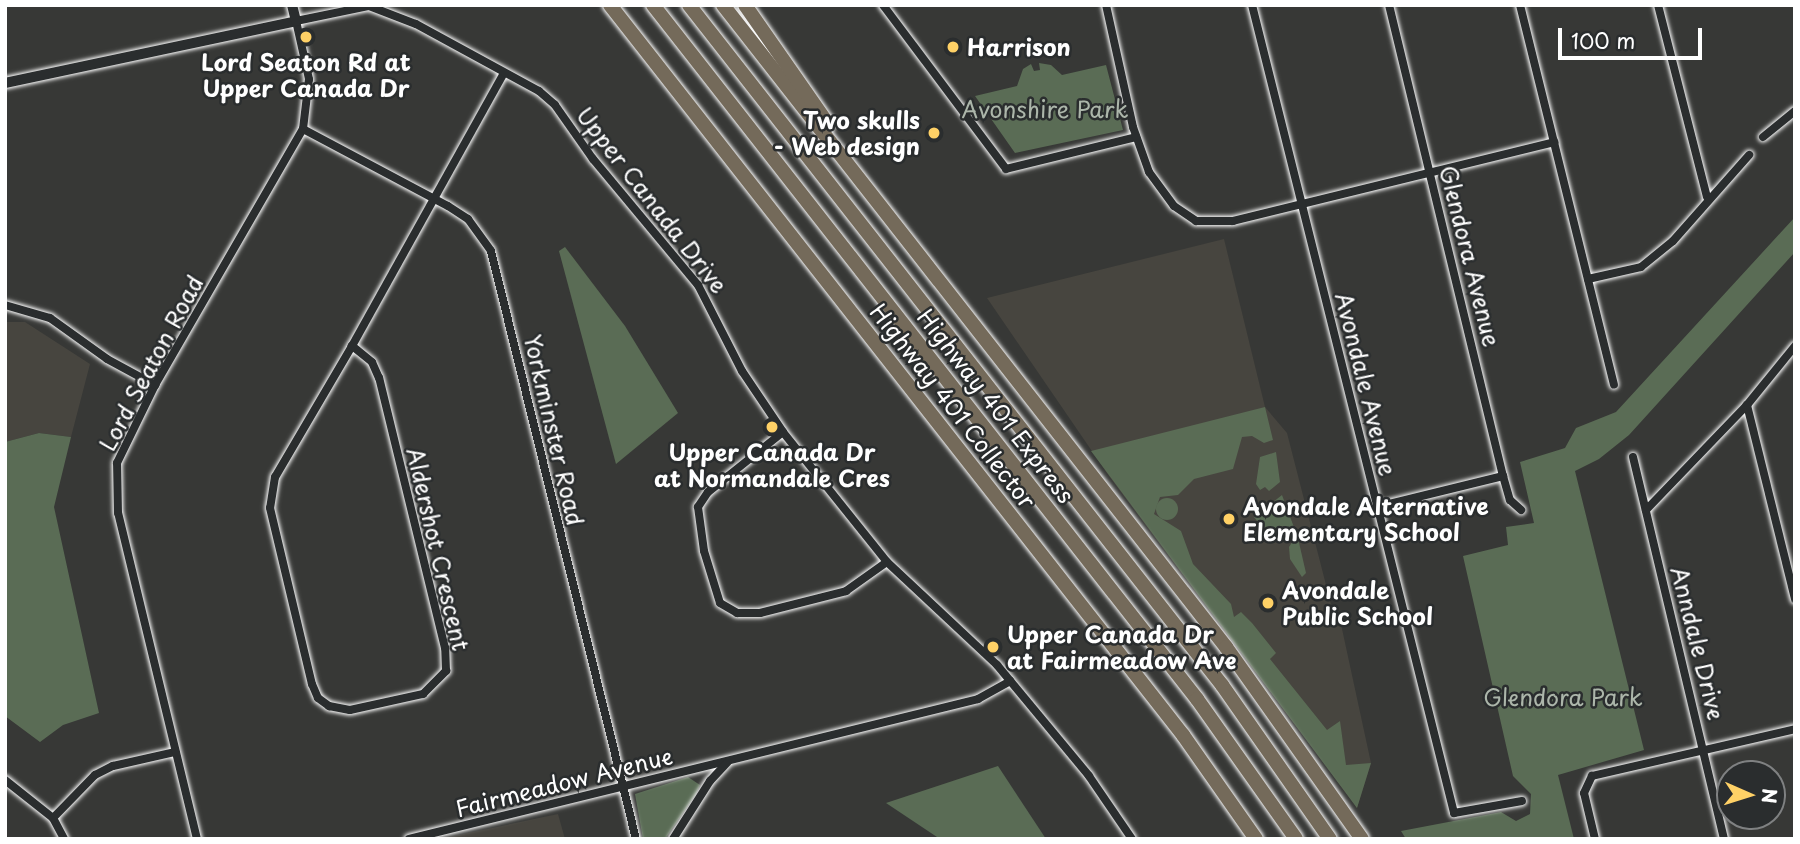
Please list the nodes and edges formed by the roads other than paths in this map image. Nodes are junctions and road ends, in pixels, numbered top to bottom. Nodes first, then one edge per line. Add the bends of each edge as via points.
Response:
1 (292, 5) edge
2 (610, 5) edge
3 (653, 5) edge
4 (688, 5) edge
5 (723, 5) edge
6 (745, 5) edge
7 (883, 5) edge
8 (1106, 5) edge
9 (1252, 5) edge
10 (1389, 5) edge
11 (1520, 5) edge
12 (1658, 5) edge
13 (296, 21) junction
14 (504, 73) junction
15 (5, 83) edge
16 (1795, 111) edge
17 (303, 129) junction
18 (1136, 137) junction
19 (1763, 137) dead end
20 (1554, 142) junction
21 (1749, 155) dead end
22 (1430, 171) junction
23 (1707, 197) junction
24 (434, 199) junction
25 (1302, 204) junction
26 (1588, 279) junction
27 (5, 305) edge
28 (352, 346) junction
29 (1795, 346) edge
30 (1003, 362) junction
31 (155, 385) junction
32 (1614, 385) dead end
33 (1747, 405) junction
34 (783, 432) junction
35 (1633, 457) dead end
36 (1503, 476) junction
37 (1377, 507) junction
38 (1521, 510) dead end
39 (1646, 510) junction
40 (887, 562) junction
41 (1795, 599) edge
42 (1010, 681) junction
43 (1795, 729) edge
44 (1705, 751) junction
45 (175, 752) junction
46 (729, 762) junction
47 (5, 780) edge
48 (624, 787) junction
49 (1522, 801) dead end
50 (53, 818) junction
51 (64, 839) edge
52 (197, 839) edge
53 (409, 839) edge
54 (636, 839) edge
55 (673, 839) edge
56 (1132, 839) edge
57 (1256, 839) edge
58 (1296, 839) edge
59 (1330, 839) edge
60 (1362, 839) edge
61 (1595, 839) edge
62 (1724, 839) edge

1 - 13 street, Lord Seaton Road
2 - 57 highway, Highway 401 Collector via 1175,724
3 - 58 highway, Highway 401 Express via 1197,699
4 - 59 highway, Highway 401 Express via 1215,676
5 - 30 highway
6 - 30 highway via 826,121 976,315
7 - 18 street via 1006,169
8 - 18 street
9 - 25 street, Avondale Avenue
10 - 22 street, Glendora Avenue
11 - 20 street
12 - 23 street
13 - 14 street, Upper Canada Drive via 359,7 390,11
13 - 15 street, Upper Canada Drive
13 - 17 street, Lord Seaton Road via 309,79
14 - 24 street, Aldershot Crescent
14 - 34 street, Upper Canada Drive via 555,105 593,159 684,265
16 - 19 street
17 - 24 street, Yorkminster Road
17 - 31 street, Lord Seaton Road
18 - 25 street via 1149,172 1174,206 1196,221 1233,221
20 - 22 street
20 - 26 street
21 - 23 street
22 - 25 street
22 - 36 street, Glendora Avenue
23 - 26 street via 1672,241 1641,267
24 - 28 street, Aldershot Crescent
24 - 48 street, Yorkminster Road via 468,219 491,251
25 - 37 street, Avondale Avenue
26 - 32 street
27 - 31 street via 50,318 107,359
28 - 28 street, Aldershot Crescent via 275,477 270,508 312,684 329,706 350,710 423,694 446,671 445,648 379,378 372,362
29 - 33 street
30 - 60 highway via 1252,681
31 - 45 street, Lord Seaton Road via 121,451 115,492
33 - 39 street
33 - 41 street
34 - 40 street, Upper Canada Drive
34 - 40 street via 708,492 698,507 704,551 720,603 737,613 760,613 846,591
35 - 39 street, Anndale Drive
36 - 37 street
36 - 38 street, Glendora Avenue via 1510,500
37 - 49 street, Avondale Avenue via 1454,813
39 - 44 street, Anndale Drive
40 - 42 street, Upper Canada Drive
42 - 46 street, Fairmeadow Avenue via 978,699
42 - 56 street, Upper Canada Drive via 1089,776
43 - 44 street
44 - 61 street via 1592,776 1584,784
44 - 62 street, Anndale Drive
45 - 50 street via 113,766 95,775
45 - 52 street, Lord Seaton Road
46 - 48 street, Fairmeadow Avenue
46 - 55 street via 710,781
47 - 50 street
48 - 53 street, Fairmeadow Avenue
48 - 54 street, Yorkminster Road
50 - 51 street

